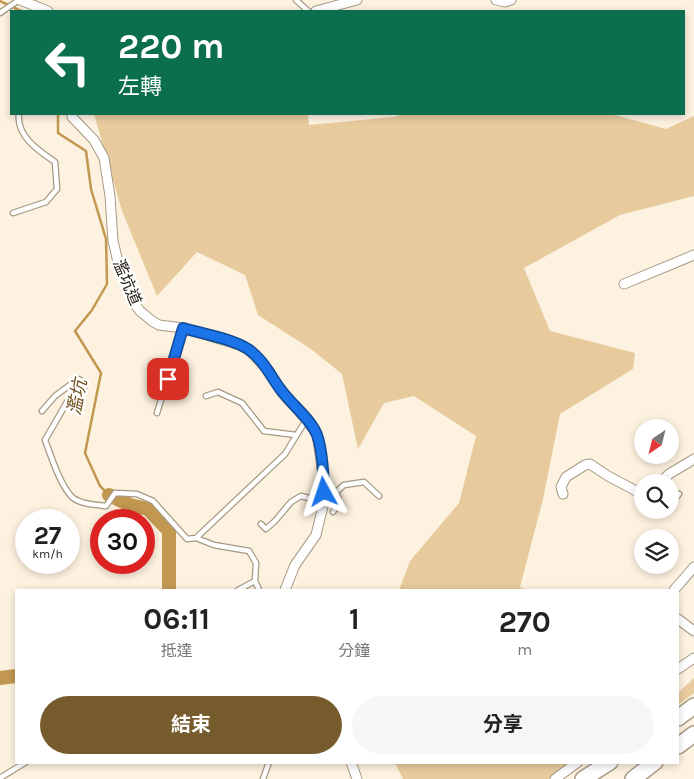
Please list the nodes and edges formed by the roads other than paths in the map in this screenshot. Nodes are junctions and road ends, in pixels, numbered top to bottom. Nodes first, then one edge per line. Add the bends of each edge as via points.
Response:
1 (20, 0) edge
2 (296, 0) edge
3 (355, 0) edge
4 (496, 0) edge
5 (511, 0) edge
6 (45, 10) edge
7 (307, 10) edge
8 (320, 10) edge
9 (0, 13) edge
10 (19, 115) edge
11 (70, 115) edge
12 (13, 213) dead end
13 (694, 255) edge
14 (624, 284) dead end
15 (183, 328) junction
16 (206, 396) dead end
17 (42, 411) dead end
18 (157, 413) dead end
19 (306, 419) junction
20 (296, 435) junction
21 (694, 459) edge
22 (669, 474) edge
23 (634, 490) edge
24 (563, 494) dead end
25 (379, 496) dead end
26 (324, 502) junction
27 (333, 512) dead end
28 (261, 524) dead end
29 (196, 538) junction
30 (694, 568) edge
31 (255, 582) junction
32 (240, 589) edge
33 (258, 589) edge
34 (285, 589) edge
35 (675, 589) edge
36 (679, 619) edge
37 (694, 631) edge
38 (694, 658) edge
39 (679, 668) edge
40 (694, 706) edge
41 (679, 717) edge
42 (694, 734) edge
43 (679, 745) edge
44 (23, 764) edge
45 (268, 764) edge
46 (352, 764) edge
47 (575, 764) edge
48 (607, 764) edge
49 (614, 764) edge
50 (652, 764) edge
51 (0, 778) edge
52 (263, 779) edge
53 (357, 779) edge
54 (555, 779) edge
55 (583, 779) edge
56 (595, 779) edge
57 (633, 779) edge

1 - 6 street
1 - 9 lane
2 - 7 lane
3 - 8 street
4 - 5 street
10 - 12 lane via 20,125 36,149 55,162 57,189 46,202
11 - 15 street, 濫坑道 via 94,140 104,158 113,241 134,303 140,312 159,325
13 - 14 street
15 - 18 lane
15 - 19 street, 濫坑道 via 250,351 270,371
16 - 20 lane via 218,392 242,403 264,431
17 - 29 lane via 55,396 78,379 84,382 84,388 67,402 45,440 60,480 73,498 90,505 106,506 115,493 137,494 153,501 187,539
19 - 20 lane
19 - 26 street, 濫坑道 via 317,434
20 - 29 lane via 285,454
21 - 22 street
23 - 24 street via 590,464 566,477
25 - 27 lane via 364,482 344,486 336,492 339,503
26 - 28 lane via 301,496 266,529
26 - 34 street, 濫坑道 via 316,535 295,565
29 - 31 lane via 214,545 249,551 256,563
30 - 35 street
31 - 32 lane
31 - 33 lane
36 - 37 street
38 - 39 street
40 - 41 highway
42 - 43 highway
44 - 51 lane
45 - 52 lane
46 - 53 street
47 - 54 street
48 - 55 highway
49 - 56 highway
50 - 57 highway

